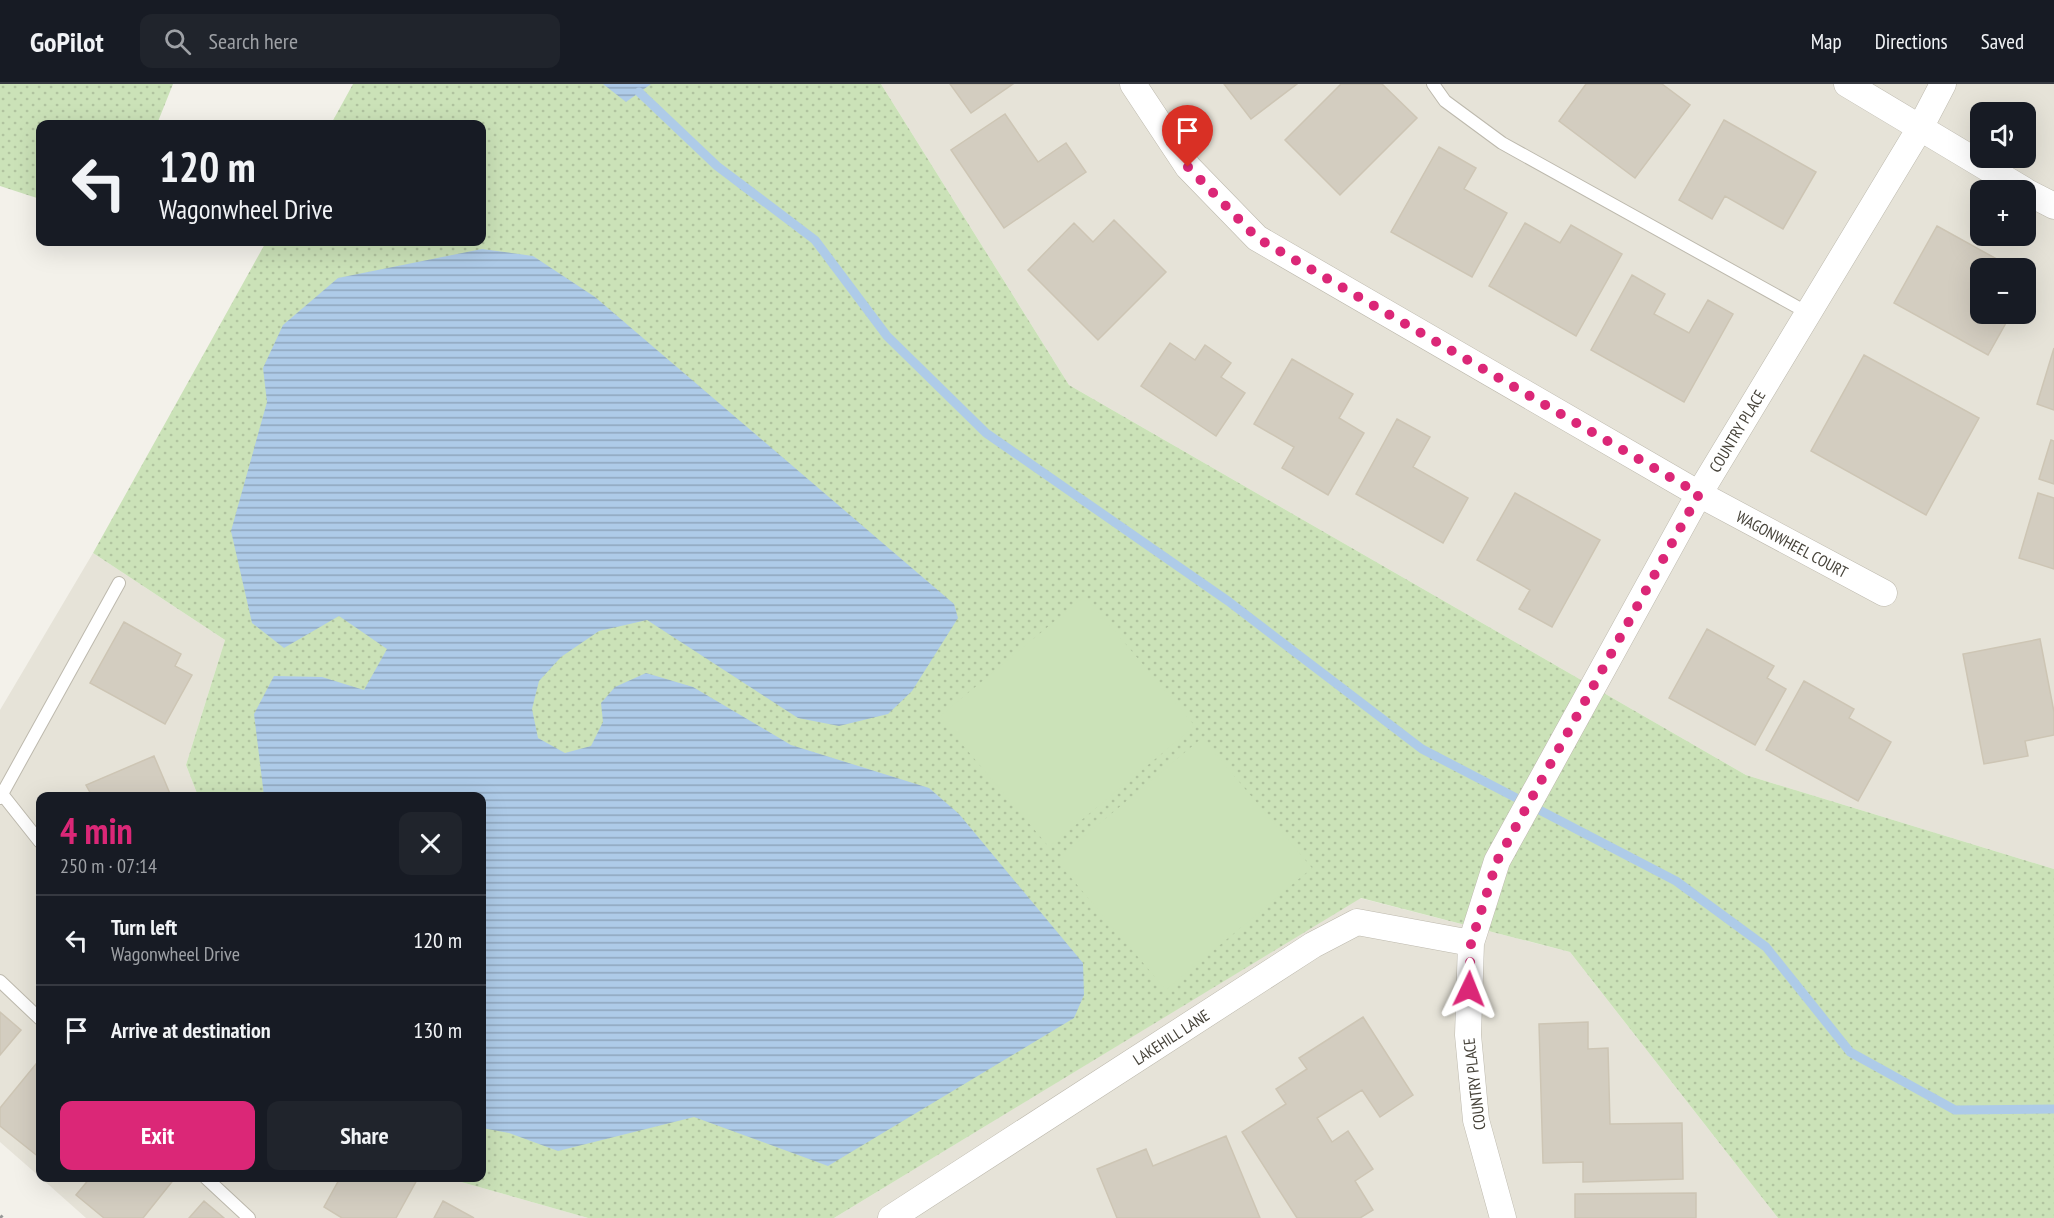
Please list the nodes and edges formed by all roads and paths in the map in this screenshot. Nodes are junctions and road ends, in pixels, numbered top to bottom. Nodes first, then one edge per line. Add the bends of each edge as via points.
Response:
1 (1133, 84) edge
2 (1433, 84) edge
3 (1847, 84) edge
4 (1942, 84) edge
5 (1920, 128) junction
6 (2006, 180) edge
7 (2036, 197) edge
8 (2054, 206) edge
9 (1808, 313) junction
10 (1699, 494) junction
11 (119, 583) dead end
12 (1884, 593) dead end
13 (1, 796) edge
14 (36, 837) edge
15 (1471, 943) junction
16 (0, 981) edge
17 (36, 1015) edge
18 (210, 1182) edge
19 (249, 1218) edge
20 (891, 1218) edge
21 (1503, 1218) edge

1 - 10 street, WAGONWHEEL COURT via 1188,167 1257,238
2 - 9 lane via 1445,101 1502,143
3 - 5 street
4 - 5 street, COUNTRY PLACE
5 - 6 street
5 - 9 street, COUNTRY PLACE
7 - 8 street
9 - 10 street, COUNTRY PLACE
10 - 12 street, WAGONWHEEL COURT
10 - 15 street, COUNTRY PLACE via 1497,861
11 - 13 lane
13 - 14 lane
15 - 20 street, LAKEHILL LANE via 1358,922 1313,945
15 - 21 street, COUNTRY PLACE via 1468,1035 1476,1120
16 - 17 lane
18 - 19 lane

